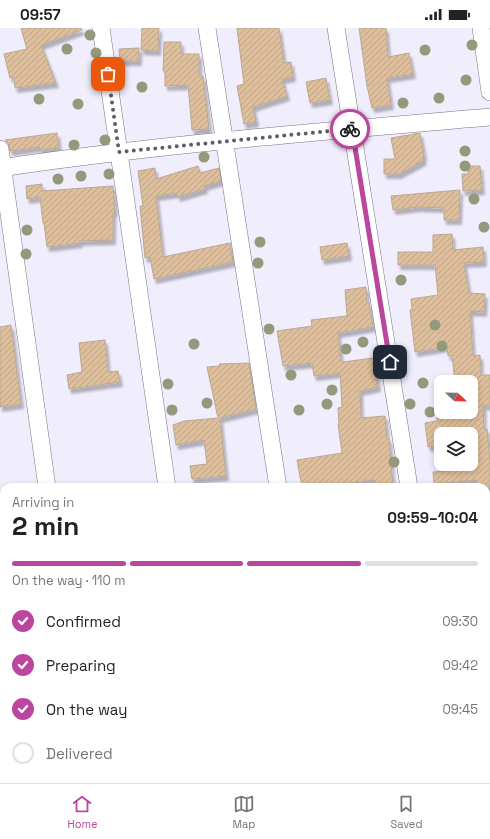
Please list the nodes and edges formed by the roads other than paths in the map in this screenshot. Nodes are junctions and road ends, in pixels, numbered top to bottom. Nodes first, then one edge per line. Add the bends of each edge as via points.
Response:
1 (101, 28) edge
2 (208, 28) edge
3 (336, 28) edge
4 (481, 28) edge
5 (490, 92) edge
6 (490, 117) edge
7 (352, 129) junction
8 (224, 141) junction
9 (0, 149) edge
10 (119, 152) junction
11 (1, 168) edge
12 (45, 483) edge
13 (166, 483) edge
14 (277, 483) edge
15 (408, 483) edge

1 - 10 street
2 - 8 street
3 - 7 street
4 - 5 street
6 - 7 street
7 - 8 street
7 - 15 street
8 - 10 street
8 - 14 street
9 - 11 street
10 - 11 street
10 - 13 street
11 - 12 street

